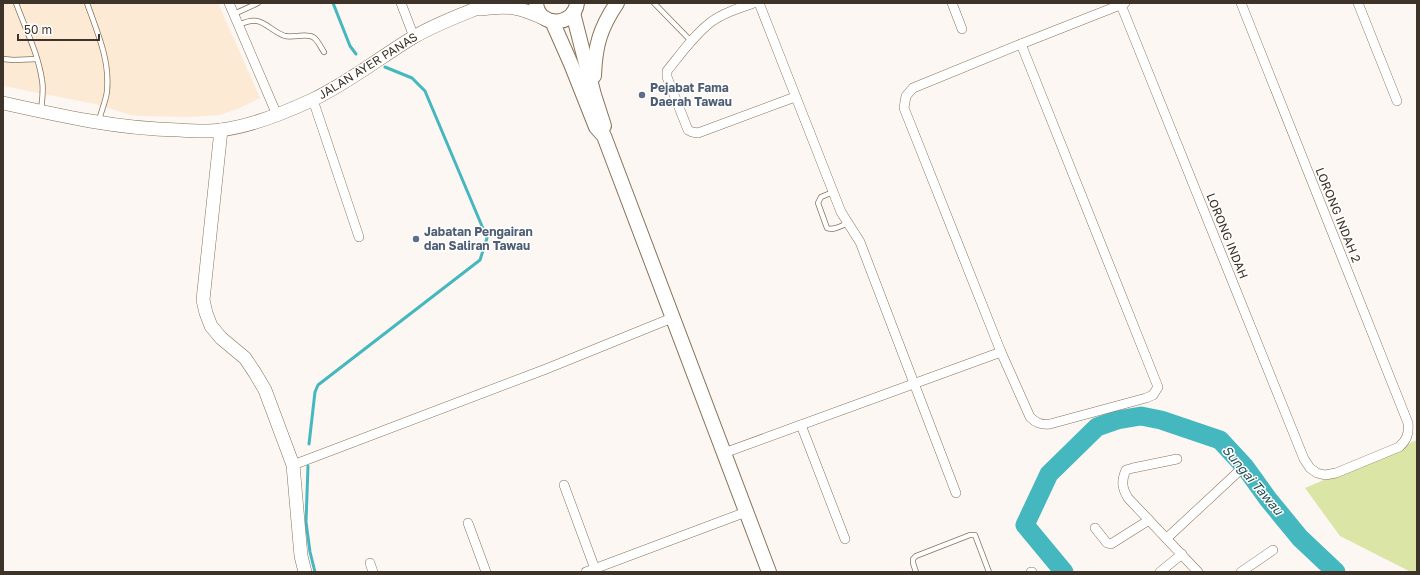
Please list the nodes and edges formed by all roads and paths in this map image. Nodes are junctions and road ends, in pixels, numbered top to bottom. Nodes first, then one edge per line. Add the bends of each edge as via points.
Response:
1 (16, 3) edge
2 (87, 3) edge
3 (229, 3) edge
4 (258, 3) edge
5 (401, 3) edge
6 (490, 3) edge
7 (536, 3) edge
8 (617, 3) edge
9 (654, 3) edge
10 (754, 3) edge
11 (759, 3) edge
12 (952, 3) edge
13 (1241, 3) edge
14 (1358, 3) edge
15 (1123, 4) edge
16 (577, 6) edge
17 (471, 11) junction
18 (234, 14) junction
19 (548, 20) junction
20 (239, 25) junction
21 (962, 29) dead end
22 (414, 37) junction
23 (692, 41) junction
24 (1021, 44) junction
25 (324, 52) dead end
26 (3, 59) edge
27 (37, 59) junction
28 (594, 95) junction
29 (795, 97) junction
30 (313, 100) junction
31 (1397, 102) dead end
32 (3, 103) edge
33 (41, 111) junction
34 (277, 115) junction
35 (98, 123) junction
36 (221, 130) junction
37 (604, 136) junction
38 (833, 192) junction
39 (848, 223) junction
40 (359, 237) dead end
41 (672, 318) junction
42 (1001, 352) junction
43 (914, 384) junction
44 (801, 425) junction
45 (724, 453) junction
46 (1177, 460) dead end
47 (293, 465) junction
48 (1238, 472) dead end
49 (1317, 473) joint
50 (564, 485) dead end
51 (956, 493) dead end
52 (746, 512) junction
53 (1149, 520) junction
54 (468, 523) dead end
55 (1095, 528) dead end
56 (1167, 538) junction
57 (844, 539) dead end
58 (1272, 550) dead end
59 (1182, 554) junction
60 (370, 563) dead end
61 (591, 570) edge
62 (305, 572) edge
63 (374, 572) edge
64 (486, 572) edge
65 (769, 572) edge
66 (916, 572) edge
67 (989, 572) edge
68 (1160, 572) edge
69 (1198, 572) edge
70 (1241, 572) edge

1 - 27 lane
2 - 35 lane via 106,58 106,92
3 - 18 street
4 - 18 lane
5 - 22 street
6 - 17 street, JALAN AYER PANAS
7 - 19 main road via 540,13
8 - 28 main road via 596,45
9 - 23 lane
10 - 23 street via 710,22
11 - 29 street
12 - 21 street
13 - 49 street, LORONG INDAH 2 via 1408,423 1408,437 1399,447 1336,473
14 - 31 street
15 - 24 street
15 - 49 street, LORONG INDAH via 1304,459
16 - 19 main road via 568,19 560,22
16 - 28 main road
17 - 19 street, JALAN AYER PANAS via 502,6 528,10
17 - 22 street, JALAN AYER PANAS
18 - 20 street
19 - 37 main road via 571,64 596,127
20 - 25 lane via 256,21 284,35 311,36 316,38
20 - 34 street
22 - 30 street, JALAN AYER PANAS
23 - 29 street via 667,71 667,77 688,130 698,133
24 - 42 street via 913,88 906,96 904,108
24 - 42 street via 1158,386 1153,395 1146,398 1042,425 1030,417
26 - 27 lane
27 - 33 lane via 43,81
28 - 37 main road via 604,124
29 - 38 street
30 - 34 street, JALAN AYER PANAS
30 - 40 street
32 - 33 street, JALAN AYER PANAS
33 - 35 street, JALAN AYER PANAS
34 - 36 street, JALAN AYER PANAS via 244,126
35 - 36 street, JALAN AYER PANAS via 149,130
36 - 47 street via 202,300 211,326 245,358 265,390
37 - 41 main road
38 - 39 street
38 - 39 lane via 821,197 818,203 827,228 830,230
39 - 43 street via 860,242
41 - 45 main road
41 - 47 street
42 - 43 street
43 - 44 street
43 - 51 street
44 - 45 street
44 - 57 street
45 - 52 main road
46 - 53 street via 1126,470 1122,478 1122,488 1128,498
47 - 62 street
48 - 56 street
50 - 61 street
52 - 61 street
52 - 65 main road
53 - 55 street via 1111,544 1107,543
53 - 56 street
54 - 64 street
56 - 59 street
58 - 70 street
59 - 68 street
59 - 69 street
60 - 63 street
66 - 67 lane via 913,563 916,556 970,535 975,535

